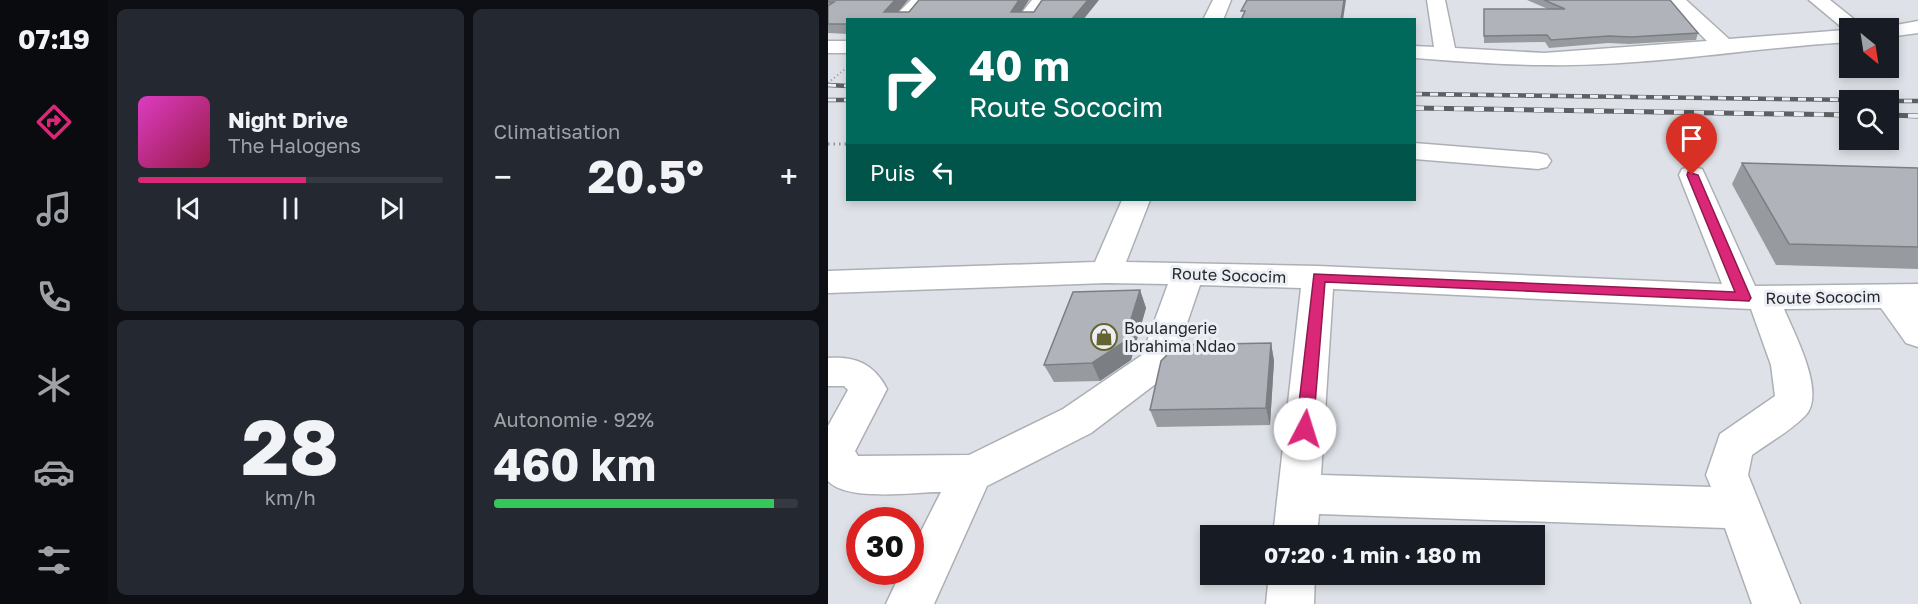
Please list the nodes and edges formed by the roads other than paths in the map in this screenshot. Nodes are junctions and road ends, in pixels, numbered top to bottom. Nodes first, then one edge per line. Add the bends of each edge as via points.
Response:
1 (922, 0) edge
2 (1042, 0) edge
3 (1222, 0) edge
4 (1436, 0) edge
5 (1676, 0) edge
6 (1818, 0) edge
7 (902, 18) edge
8 (1027, 18) edge
9 (1214, 18) edge
10 (1842, 18) edge
11 (1918, 27) edge
12 (1899, 30) edge
13 (1839, 37) edge
14 (1724, 46) junction
15 (828, 47) edge
16 (846, 47) edge
17 (1416, 52) edge
18 (1444, 52) junction
19 (1416, 151) edge
20 (1538, 161) dead end
21 (1692, 175) dead end
22 (1136, 201) edge
23 (1106, 272) junction
24 (1188, 274) junction
25 (1318, 277) junction
26 (834, 288) edge
27 (1904, 296) edge
28 (1753, 298) junction
29 (1918, 334) edge
30 (828, 372) edge
31 (972, 473) junction
32 (1299, 494) junction
33 (1740, 508) junction
34 (1296, 525) edge
35 (1291, 585) edge
36 (910, 604) edge
37 (1290, 604) edge
38 (1776, 604) edge

1 - 7 street
2 - 8 street
3 - 9 street
4 - 18 street
5 - 14 street
6 - 10 street
11 - 12 street
13 - 14 street
14 - 18 street via 1544,59
15 - 16 street
17 - 18 street
19 - 20 street
21 - 28 street
22 - 23 street
23 - 24 street, Route Sococim
23 - 26 street, Route Sococim
24 - 25 street, Route Sococim
24 - 31 street via 1157,363 1077,421
25 - 28 street, Route Sococim
25 - 32 street
27 - 28 street, Route Sococim
27 - 29 street
28 - 33 street via 1795,390 1793,404 1734,446 1727,475
30 - 31 street via 850,371 862,378 868,389 835,451 838,465 849,475
31 - 36 street
32 - 33 street
32 - 34 street
33 - 38 street
35 - 37 street

